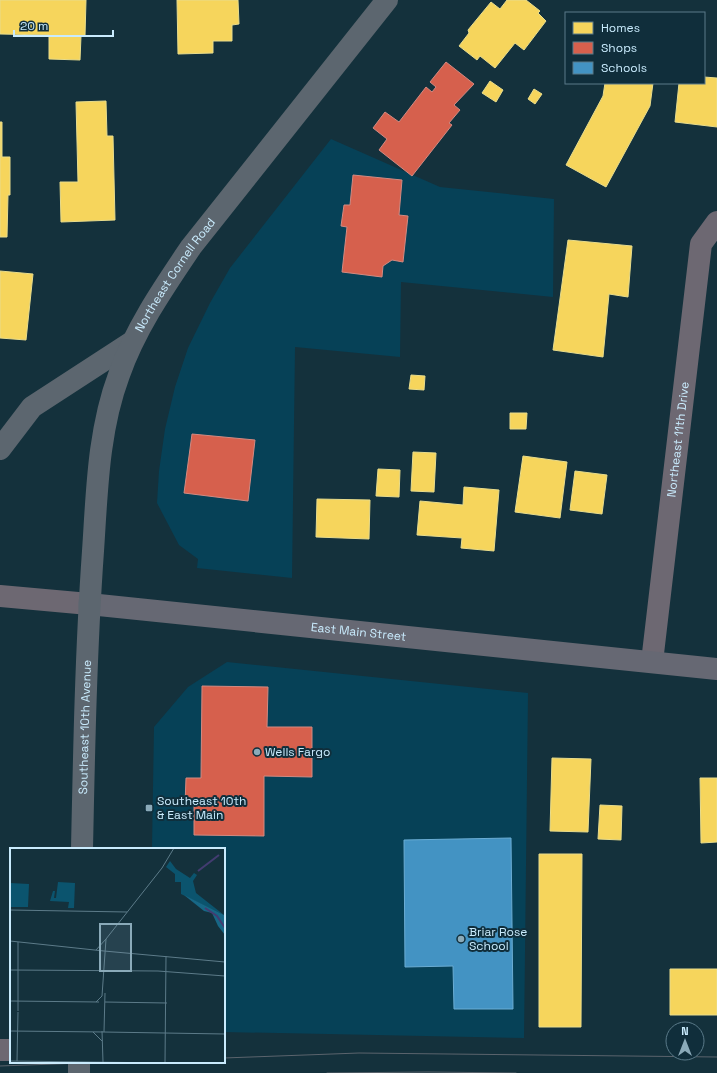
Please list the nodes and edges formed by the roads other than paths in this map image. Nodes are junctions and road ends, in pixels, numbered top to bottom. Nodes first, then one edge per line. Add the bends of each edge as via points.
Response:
1 (387, 0) edge
2 (717, 222) edge
3 (132, 342) junction
4 (0, 449) edge
5 (0, 596) edge
6 (89, 604) junction
7 (652, 662) junction
8 (717, 669) edge
9 (82, 848) edge

1 - 3 highway, Northeast Cornell Road via 191,247
2 - 7 street, Northeast 11th Drive via 701,244
3 - 4 highway via 32,407
3 - 6 highway, Northeast Cornell Road via 116,382 101,452
5 - 6 street, East Main Street
6 - 7 main road, East Main Street
6 - 9 highway, Southeast 10th Avenue
7 - 8 main road, East Main Street

